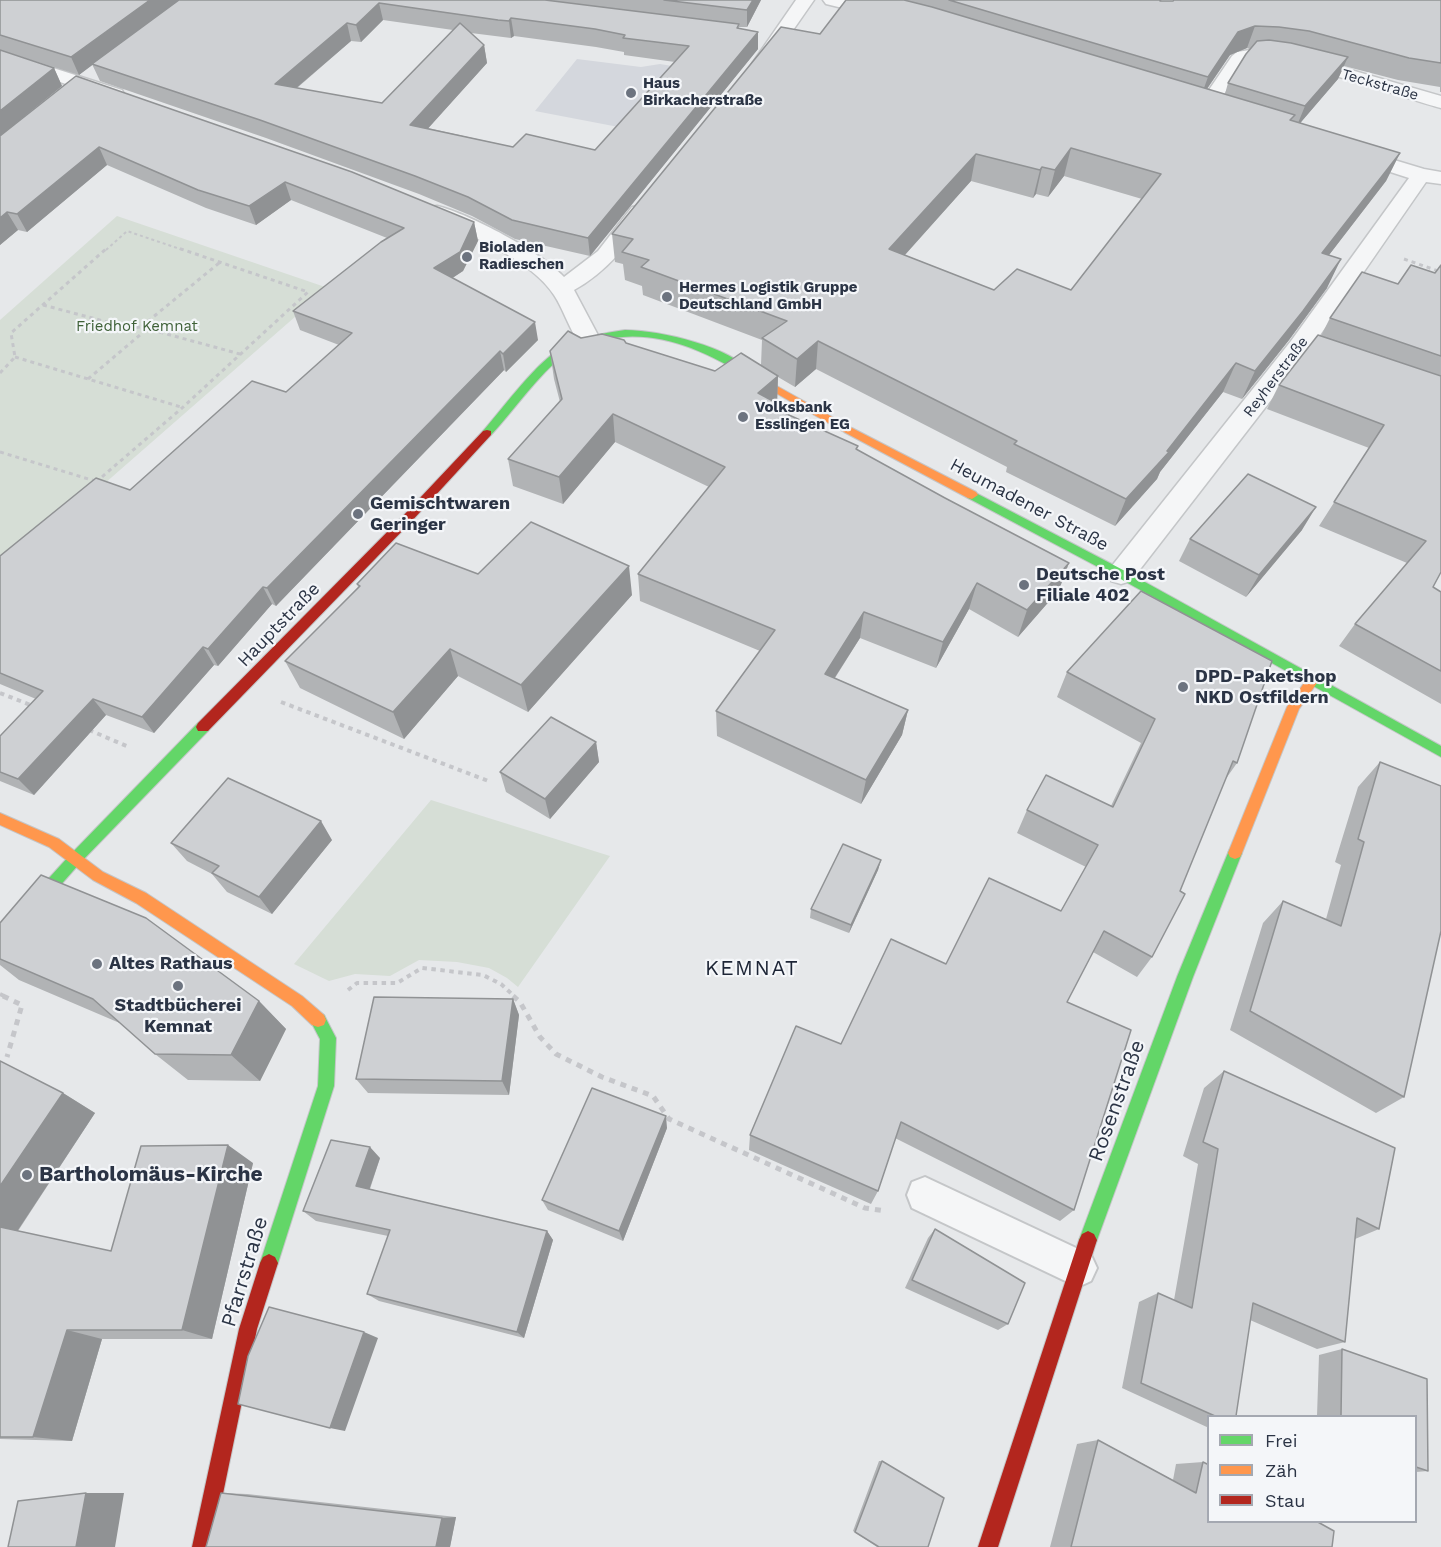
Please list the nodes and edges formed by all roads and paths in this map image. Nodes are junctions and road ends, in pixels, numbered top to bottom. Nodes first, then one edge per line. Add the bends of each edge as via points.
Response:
1 (805, 0) edge
2 (832, 0) edge
3 (903, 18) edge
4 (0, 56) edge
5 (90, 78) junction
6 (748, 80) edge
7 (62, 98) edge
8 (129, 99) edge
9 (1441, 102) edge
10 (1184, 103) edge
11 (1334, 148) edge
12 (1431, 176) edge
13 (653, 196) edge
14 (417, 204) edge
15 (220, 262) junction
16 (561, 288) junction
17 (43, 305) junction
18 (141, 327) junction
19 (148, 328) junction
20 (588, 339) junction
21 (240, 354) junction
22 (15, 357) junction
23 (0, 374) edge
24 (88, 379) junction
25 (182, 408) junction
26 (0, 452) edge
27 (96, 482) junction
28 (87, 489) edge
29 (1121, 574) junction
30 (1313, 681) junction
31 (244, 688) junction
32 (0, 693) edge
33 (42, 710) edge
34 (85, 728) edge
35 (1441, 752) edge
36 (169, 763) junction
37 (490, 782) dead end
38 (0, 819) edge
39 (75, 859) junction
40 (0, 943) edge
41 (0, 994) edge
42 (318, 1016) junction
43 (7, 1057) dead end
44 (926, 1195) dead end
45 (886, 1211) dead end
46 (1078, 1268) junction
47 (202, 1547) edge
48 (988, 1547) edge

1 - 6 street via 769,37
2 - 3 street
4 - 5 street
5 - 7 street
5 - 8 street
9 - 10 street, Teckstraße via 1257,53 1242,58 1214,112
11 - 12 street
12 - 29 street, Reyherstraße via 1313,351
13 - 16 street via 597,266
14 - 16 street via 526,259
15 - 17 path via 127,231
15 - 18 path
15 - 21 path via 308,292
16 - 20 street
17 - 18 path via 130,328
17 - 22 path via 11,333
18 - 19 path
19 - 21 path
19 - 24 path
20 - 29 main road, Heumadener Straße via 614,333 665,335 727,359 848,430
20 - 31 main road, Hauptstraße via 563,351
21 - 25 path
22 - 23 path
22 - 24 path
24 - 25 path
25 - 27 path
26 - 27 path
27 - 28 path
29 - 30 main road, Heumadener Straße
30 - 35 main road, Heumadener Straße
30 - 46 main road, Rosenstraße via 1293,707 1284,729 1185,977
31 - 36 main road, Hauptstraße
31 - 37 path
32 - 33 path
34 - 36 path
36 - 39 main road, Hauptstraße
38 - 39 main road via 54,843
39 - 40 main road, Hauptstraße
39 - 42 main road via 141,898
41 - 43 path via 22,1005
42 - 45 path via 357,983 396,983 422,968 483,975 501,984 520,1002 540,1037 556,1054 602,1077 654,1096 669,1119 865,1208
42 - 47 main road, Pfarrstraße via 330,1048 326,1086 249,1329
44 - 46 lane
46 - 48 main road, Rosenstraße

